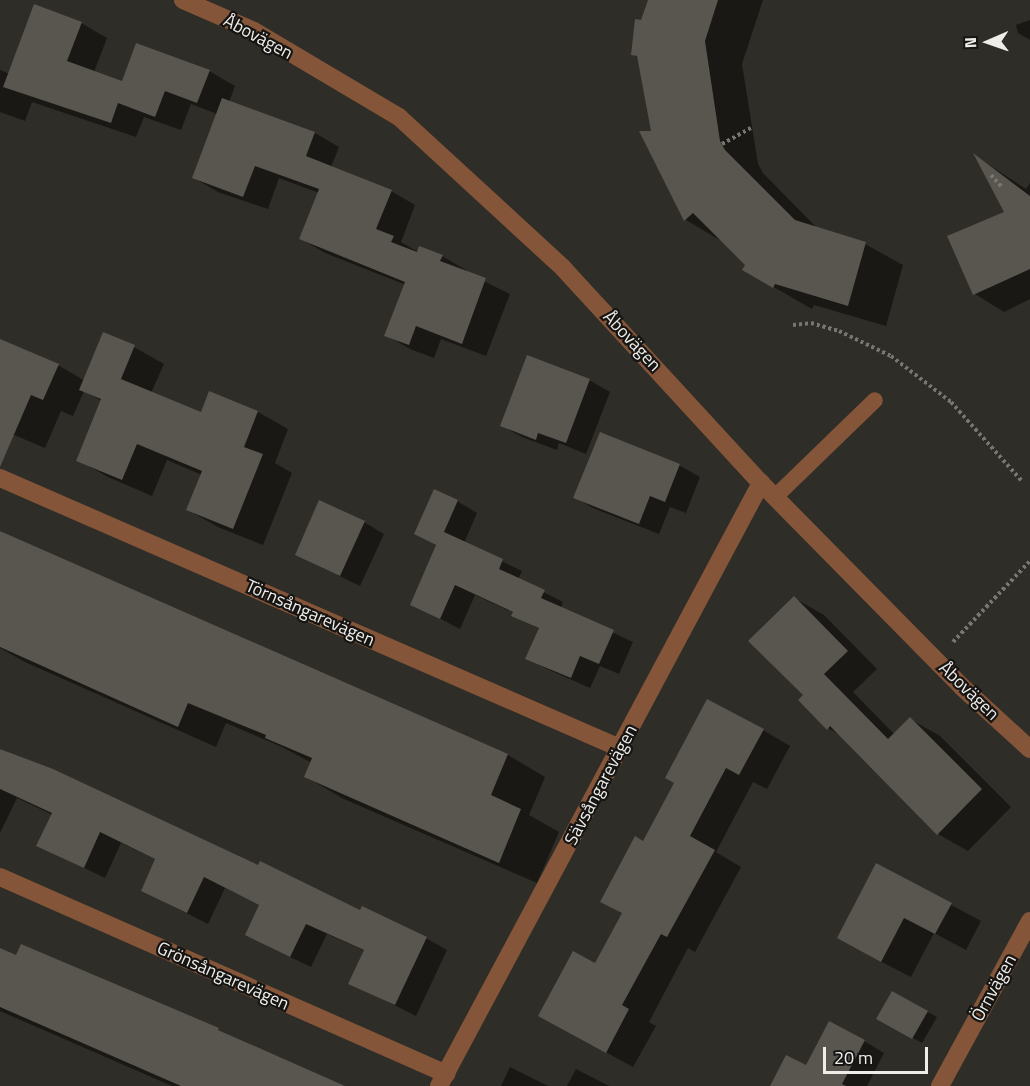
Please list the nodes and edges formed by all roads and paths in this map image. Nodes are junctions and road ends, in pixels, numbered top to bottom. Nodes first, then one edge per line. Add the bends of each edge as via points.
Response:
1 (183, 0) edge
2 (751, 128) dead end
3 (722, 144) dead end
4 (991, 175) dead end
5 (1000, 186) dead end
6 (793, 325) dead end
7 (875, 400) dead end
8 (0, 478) edge
9 (1021, 480) dead end
10 (761, 483) junction
11 (775, 497) junction
12 (1030, 561) edge
13 (936, 660) junction
14 (620, 748) junction
15 (1030, 748) edge
16 (0, 878) edge
17 (1030, 921) edge
18 (442, 1080) edge
19 (940, 1086) edge

1 - 10 street, Åbovägen via 254,31 399,117 563,268
2 - 3 path
4 - 5 path
6 - 9 path via 811,323 839,331 891,356 951,402
7 - 11 lane
8 - 14 street, Törnsångarevägen
10 - 11 street, Åbovägen
10 - 14 street, Sävsångarevägen
11 - 13 street, Åbovägen
12 - 13 path
13 - 15 street, Åbovägen
14 - 18 street, Sävsångarevägen
16 - 18 street, Grönsångarevägen
17 - 19 street, Örnvägen

